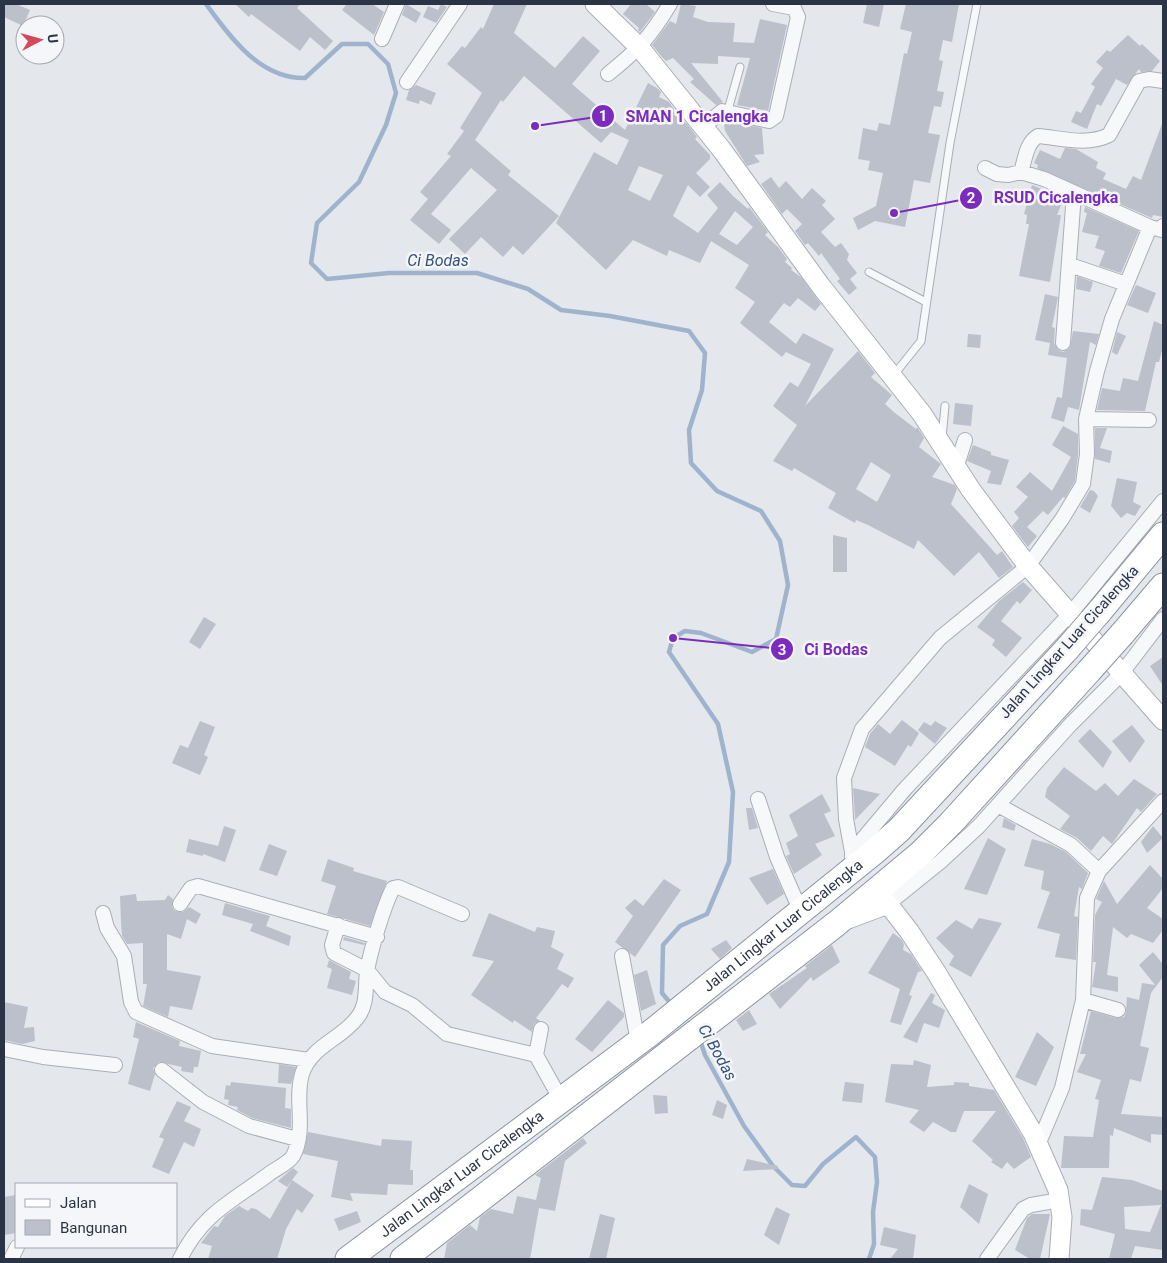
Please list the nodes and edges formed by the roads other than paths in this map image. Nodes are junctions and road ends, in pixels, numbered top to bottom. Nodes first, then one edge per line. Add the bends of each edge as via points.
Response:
1 (397, 4) edge
2 (595, 4) edge
3 (670, 4) edge
4 (774, 4) edge
5 (977, 4) edge
6 (454, 6) edge
7 (382, 39) dead end
8 (640, 48) junction
9 (740, 67) dead end
10 (608, 74) dead end
11 (1163, 81) edge
12 (407, 82) dead end
13 (728, 110) junction
14 (703, 127) junction
15 (985, 168) dead end
16 (1021, 172) junction
17 (1074, 193) junction
18 (1157, 226) edge
19 (1070, 265) junction
20 (869, 272) dead end
21 (1126, 284) junction
22 (926, 302) junction
23 (1063, 343) dead end
24 (893, 377) junction
25 (944, 406) dead end
26 (1086, 419) junction
27 (1149, 420) dead end
28 (965, 440) dead end
29 (942, 443) junction
30 (956, 468) junction
31 (1163, 501) edge
32 (1163, 535) edge
33 (1028, 566) junction
34 (1163, 586) edge
35 (1071, 613) junction
36 (1163, 619) edge
37 (1121, 674) junction
38 (1163, 720) edge
39 (758, 799) dead end
40 (1163, 801) edge
41 (998, 805) junction
42 (852, 860) junction
43 (1099, 871) junction
44 (180, 904) dead end
45 (888, 904) junction
46 (103, 912) dead end
47 (801, 912) junction
48 (462, 914) dead end
49 (836, 924) junction
50 (338, 926) junction
51 (377, 937) junction
52 (622, 956) dead end
53 (367, 970) junction
54 (1083, 1000) junction
55 (1118, 1010) dead end
56 (541, 1028) dead end
57 (643, 1038) junction
58 (4, 1050) edge
59 (536, 1055) junction
60 (309, 1060) junction
61 (115, 1065) dead end
62 (162, 1070) dead end
63 (561, 1100) junction
64 (297, 1139) junction
65 (1038, 1144) junction
66 (1060, 1200) junction
67 (180, 1259) edge
68 (348, 1259) edge
69 (403, 1259) edge
70 (987, 1259) edge
71 (1059, 1259) edge

1 - 7 street
2 - 8 street
3 - 8 street
4 - 13 street via 794,8 798,17 776,116 769,121
5 - 22 lane via 950,143
6 - 12 street
8 - 10 street
8 - 14 street
9 - 13 lane
11 - 16 street via 1139,81 1109,135 1078,141 1034,138 1028,146
13 - 14 street via 717,113
14 - 24 street
15 - 16 street via 997,174
16 - 17 street via 1044,178
17 - 18 street
17 - 19 street
18 - 21 street
19 - 21 street
19 - 23 street
20 - 22 lane
21 - 26 street via 1112,318
22 - 24 lane via 921,341
24 - 29 street
25 - 29 lane
26 - 27 street
26 - 33 street via 1087,454 1083,484
28 - 30 street
29 - 30 street
30 - 33 street
31 - 35 street
32 - 42 highway, Jalan Lingkar Luar Cicalengka, bridge via 1067,649 899,830
33 - 35 street
33 - 42 street via 940,638 862,729 844,778
34 - 49 highway, Jalan Lingkar Luar Cicalengka, bridge via 951,823 921,853
35 - 37 street
35 - 42 street via 904,790
36 - 37 street
37 - 38 street
37 - 41 street
39 - 47 street via 777,857
40 - 43 street
41 - 43 street via 1071,845
41 - 45 street via 940,862
42 - 47 highway, Jalan Lingkar Luar Cicalengka
43 - 54 street via 1087,898
44 - 50 street via 191,888 198,886
45 - 49 street
45 - 65 street via 936,972
46 - 60 street via 107,928 124,956 131,1002 136,1012 212,1046
47 - 57 highway, Jalan Lingkar Luar Cicalengka
48 - 51 street via 395,887
49 - 69 highway, Jalan Lingkar Luar Cicalengka
50 - 51 street
50 - 53 street via 332,952
51 - 53 street
52 - 57 street
53 - 59 street via 385,992 412,1005 447,1034
53 - 60 street via 366,999 358,1018
54 - 55 street
54 - 65 street via 1062,1088
56 - 59 street
57 - 63 highway, Jalan Lingkar Luar Cicalengka
58 - 61 street
59 - 63 street
60 - 64 street via 302,1076 301,1126
62 - 64 street via 204,1102 249,1126
63 - 68 highway, Jalan Lingkar Luar Cicalengka
64 - 67 street via 292,1157 206,1219
65 - 66 street
66 - 70 street via 1023,1209
66 - 71 street

